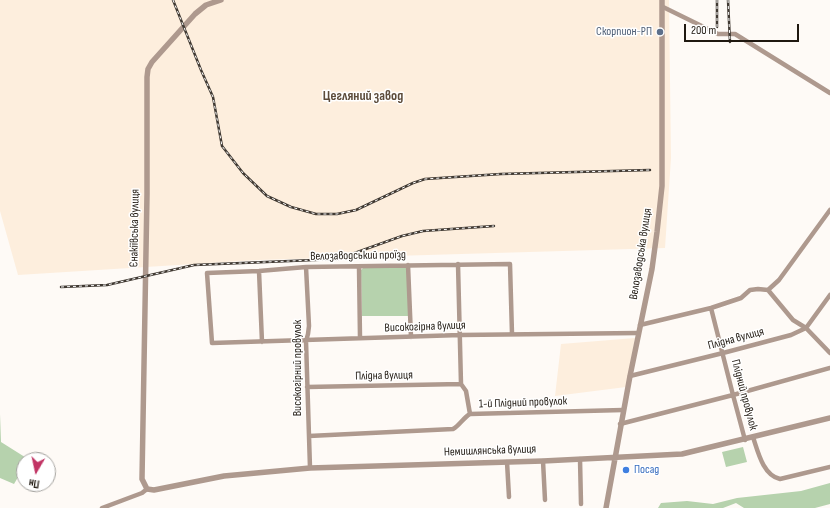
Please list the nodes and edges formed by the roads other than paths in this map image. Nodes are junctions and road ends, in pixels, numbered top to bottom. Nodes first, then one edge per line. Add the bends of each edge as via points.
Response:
1 (222, 0) edge
2 (662, 0) edge
3 (663, 7) junction
4 (830, 93) edge
5 (830, 210) edge
6 (458, 264) junction
7 (408, 265) junction
8 (306, 267) junction
9 (359, 267) junction
10 (259, 271) junction
11 (768, 290) junction
12 (830, 295) edge
13 (711, 308) junction
14 (640, 325) junction
15 (806, 328) junction
16 (638, 332) junction
17 (512, 334) junction
18 (460, 335) junction
19 (411, 337) junction
20 (360, 338) junction
21 (306, 340) junction
22 (262, 342) junction
23 (212, 343) joint
24 (723, 353) junction
25 (830, 353) edge
26 (830, 368) edge
27 (630, 376) junction
28 (461, 384) junction
29 (307, 387) junction
30 (732, 395) junction
31 (623, 410) junction
32 (470, 414) junction
33 (830, 418) edge
34 (620, 424) junction
35 (309, 436) junction
36 (753, 438) junction
37 (745, 440) junction
38 (615, 458) junction
39 (580, 459) junction
40 (543, 460) junction
41 (507, 462) junction
42 (830, 467) edge
43 (310, 468) junction
44 (147, 489) junction
45 (509, 497) dead end
46 (545, 500) dead end
47 (581, 504) dead end
48 (102, 508) edge
49 (606, 508) edge

1 - 44 street, Єнакіївська вулиця via 206,5 195,14 148,69 142,479
2 - 3 street, Велозаводська вулиця
3 - 4 street via 718,34 735,34
3 - 14 street, Велозаводська вулиця via 662,186 652,269
5 - 11 street via 779,280
6 - 7 street, Велозаводський проїзд
6 - 17 street, Велозаводський проїзд via 510,264
6 - 18 street
7 - 9 street, Велозаводський проїзд
7 - 19 street
8 - 9 street, Велозаводський проїзд
8 - 10 street, Велозаводський проїзд
8 - 21 street, Високогірний провулок via 309,326
9 - 20 street
10 - 22 street
10 - 23 street, Велозаводський проїзд via 207,273
11 - 13 street via 750,290 741,298
11 - 15 street via 793,320
12 - 15 street
13 - 14 street
13 - 24 street, Плідний провулок
14 - 16 street, Велозаводська вулиця
15 - 24 street, Плідна вулиця via 791,335
15 - 25 street
16 - 17 street, Високогірна вулиця
16 - 27 street, Велозаводська вулиця
17 - 18 street, Високогірна вулиця
18 - 19 street, Високогірна вулиця
18 - 28 street
19 - 20 street, Високогірна вулиця
20 - 21 street, Високогірна вулиця
21 - 22 street, Високогірна вулиця
21 - 29 street, Високогірний провулок
22 - 23 street, Високогірна вулиця
24 - 27 street, Плідна вулиця
24 - 30 street, Плідний провулок
26 - 30 street
27 - 31 street, Велозаводська вулиця
28 - 29 street, Плідна вулиця
28 - 32 street via 466,391
29 - 35 street, Високогірний провулок
30 - 34 street
30 - 37 street, Плідний провулок
31 - 32 street, 1-й Плідний провулок
31 - 34 street, Велозаводська вулиця
32 - 35 street, 1-й Плідний провулок via 453,429
33 - 36 street, Немишлянська вулиця
34 - 38 street, Велозаводська вулиця
35 - 43 street, Високогірний провулок
36 - 37 street, Немишлянська вулиця
36 - 42 street via 767,472 774,478 780,479
37 - 38 street, Немишлянська вулиця via 682,454
38 - 39 street, Немишлянська вулиця
38 - 49 street, Велозаводська вулиця
39 - 40 street, Немишлянська вулиця
39 - 47 street
40 - 41 street, Немишлянська вулиця
40 - 46 street
41 - 43 street, Немишлянська вулиця
41 - 45 street
43 - 44 street, Немишлянська вулиця via 251,472 154,490
44 - 48 street

